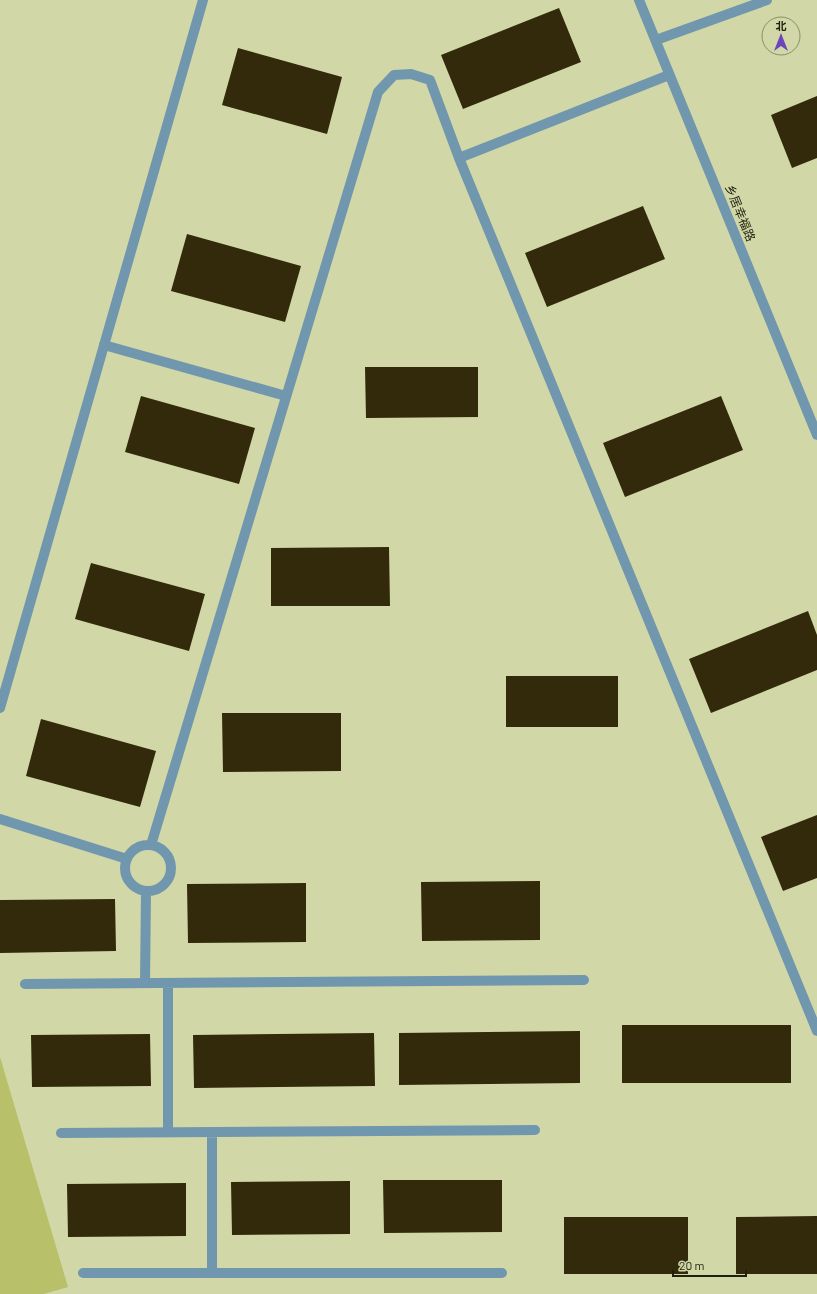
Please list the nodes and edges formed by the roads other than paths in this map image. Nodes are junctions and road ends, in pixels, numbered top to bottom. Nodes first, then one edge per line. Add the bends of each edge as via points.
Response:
1 (203, 0) edge
2 (639, 0) edge
3 (767, 0) edge
4 (656, 40) junction
5 (669, 75) junction
6 (460, 158) junction
7 (104, 345) junction
8 (286, 396) junction
9 (817, 435) edge
10 (0, 708) edge
11 (0, 819) edge
12 (151, 845) junction
13 (127, 859) junction
14 (146, 891) junction
15 (584, 980) dead end
16 (145, 983) junction
17 (25, 984) dead end
18 (168, 984) junction
19 (817, 1031) edge
20 (535, 1130) dead end
21 (168, 1132) junction
22 (212, 1132) junction
23 (61, 1133) dead end
24 (83, 1273) dead end
25 (212, 1273) junction
26 (502, 1273) dead end

1 - 7 street
2 - 4 street, 乡居幸福路
3 - 4 street
4 - 5 street, 乡居幸福路
5 - 6 street
5 - 9 street, 乡居幸福路
6 - 8 street via 430,80 411,74 394,75 378,92
6 - 19 street
7 - 8 street
7 - 10 street
8 - 12 street
11 - 13 street
12 - 13 street via 136,848
12 - 14 street via 164,851 168,856 171,870 165,884 160,888
13 - 14 street via 128,880
14 - 16 street
15 - 18 street
16 - 17 street
16 - 18 street
18 - 21 street
20 - 22 street
21 - 22 street
21 - 23 street
22 - 25 street
24 - 25 street
25 - 26 street

